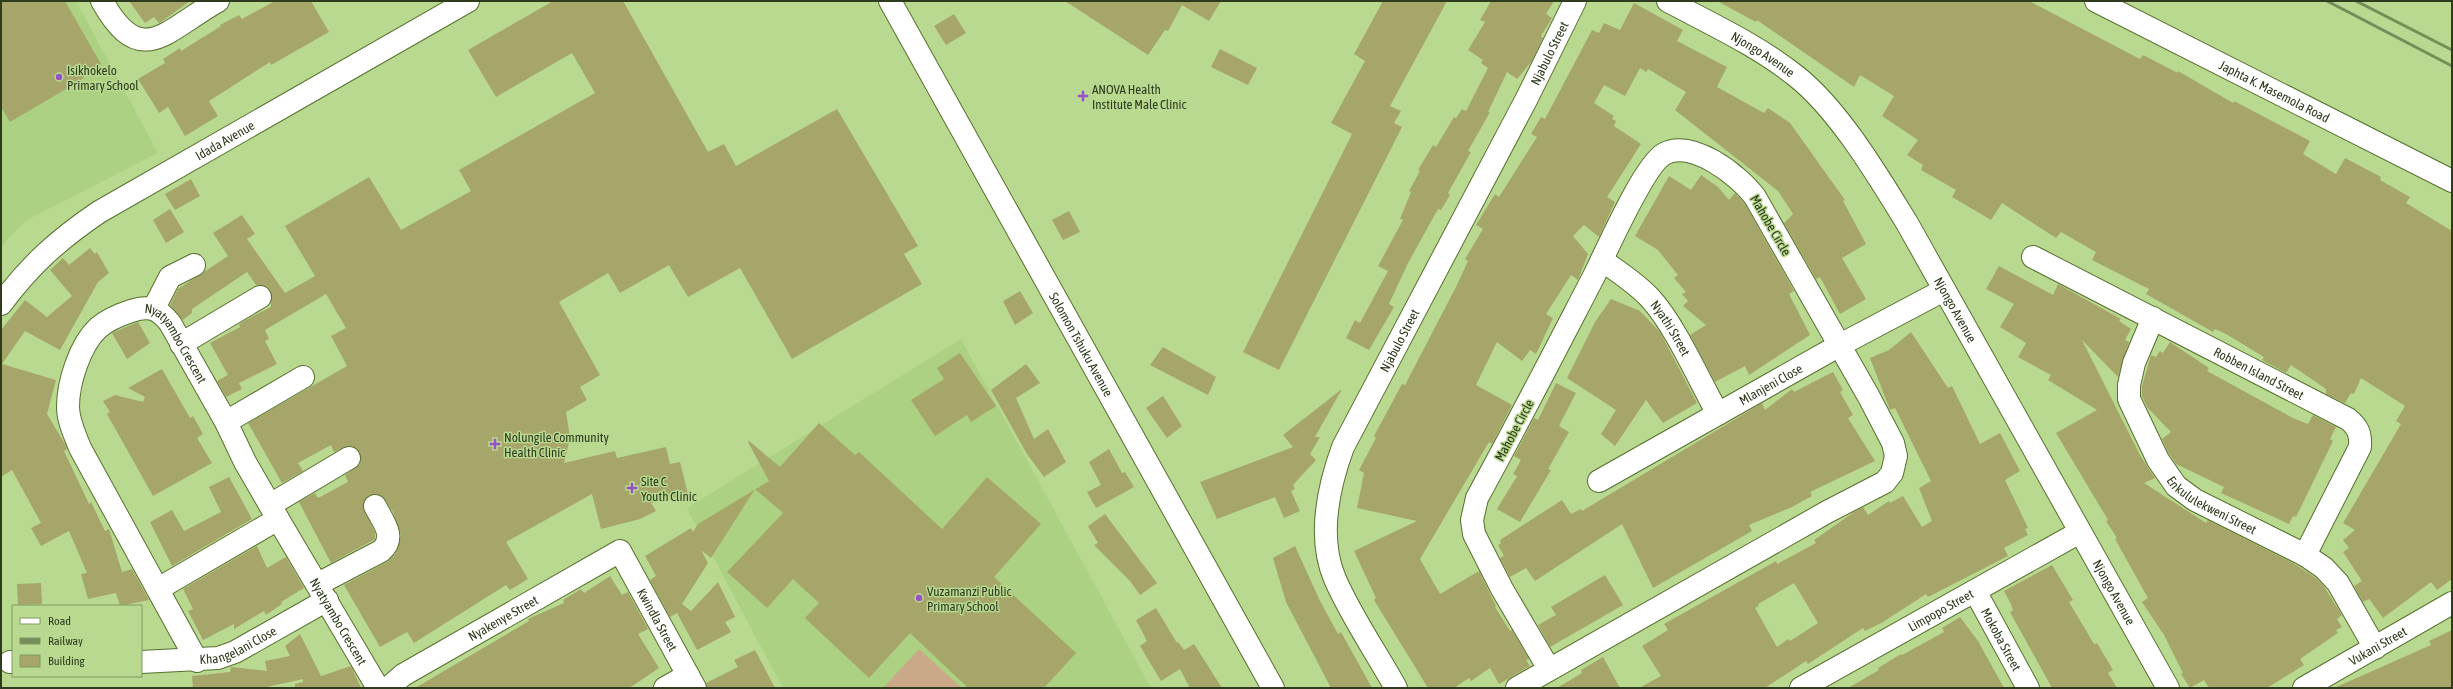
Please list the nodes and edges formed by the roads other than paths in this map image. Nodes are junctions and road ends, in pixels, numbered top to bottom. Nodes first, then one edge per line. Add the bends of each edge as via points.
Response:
1 (102, 1) edge
2 (218, 1) edge
3 (468, 1) edge
4 (890, 1) edge
5 (1575, 1) edge
6 (1668, 1) edge
7 (2096, 1) edge
8 (441, 7) edge
9 (2452, 181) edge
10 (2033, 257) dead end
11 (1602, 260) junction
12 (194, 265) dead end
13 (1944, 290) junction
14 (260, 297) dead end
15 (1, 304) edge
16 (154, 308) junction
17 (2153, 318) junction
18 (182, 344) junction
19 (1840, 345) junction
20 (303, 377) dead end
21 (1718, 414) junction
22 (226, 422) junction
23 (349, 458) dead end
24 (1599, 481) dead end
25 (375, 506) dead end
26 (274, 512) junction
27 (2080, 532) junction
28 (620, 551) joint
29 (2305, 555) junction
30 (158, 589) junction
31 (1975, 591) junction
32 (322, 592) junction
33 (2452, 603) edge
34 (2375, 648) junction
35 (197, 661) junction
36 (142, 662) edge
37 (1550, 669) junction
38 (692, 682) edge
39 (378, 688) edge
40 (388, 688) edge
41 (665, 688) edge
42 (1273, 688) edge
43 (1396, 688) edge
44 (1517, 688) edge
45 (1801, 688) edge
46 (2028, 688) edge
47 (2168, 688) edge
48 (2304, 688) edge

1 - 2 street via 123,31 143,41 162,35
3 - 8 street, Idada Avenue
4 - 42 street, Solomon Tshuku Avenue
5 - 43 street, Njabulo Street via 1526,100 1343,448 1329,490 1326,521 1328,550 1334,578
6 - 13 street, Njongo Avenue via 1762,51 1797,77 1822,103 1873,167
7 - 9 street, Japhta K. Masemola Road
8 - 15 street, Idada Avenue via 99,212 61,238 37,261
10 - 17 street, Robben Island Street
11 - 19 street, Mahobe Circle via 1631,201 1653,164 1662,155 1679,149 1701,156 1729,172 1756,197
11 - 21 street, Nyathi Street via 1650,298
11 - 37 street, Mahobe Circle via 1477,498 1472,520 1474,534 1502,588
12 - 16 street via 170,277
13 - 19 street, Mlanjeni Close
13 - 27 street, Njongo Avenue
14 - 18 street
16 - 18 street, Nyatyambo Crescent via 170,323
16 - 30 street, Nyatyambo Crescent via 146,307 127,312 108,321 93,334 73,376 68,408 80,448
17 - 29 street, Enkululekweni Street via 2134,363 2129,399 2158,460 2176,486 2195,500
17 - 29 street, Robben Island Street via 2348,419 2356,426 2360,433 2360,447
18 - 22 street, Nyatyambo Crescent
19 - 21 street, Mlanjeni Close
19 - 37 street, Mahobe Circle via 1893,443 1895,464 1885,482 1827,512
20 - 22 street
21 - 24 street, Mlanjeni Close
22 - 26 street, Nyatyambo Crescent via 245,462
23 - 26 street
25 - 32 street, Khangelani Close via 389,535 388,543 381,551
26 - 30 street
26 - 32 street, Nyatyambo Crescent
27 - 31 street, Limpopo Street
27 - 47 street, Njongo Avenue
28 - 38 street, Kwindla Street
28 - 40 street, Nyakenye Street via 403,675
29 - 34 street, Enkululekweni Street via 2324,568 2338,583
30 - 35 street, Nyatyambo Crescent
31 - 45 street, Limpopo Street
31 - 46 street, Mokoba Street
32 - 35 street, Khangelani Close via 235,652
32 - 39 street, Nyatyambo Crescent
33 - 34 street, Vukani Street
34 - 48 street, Vukani Street
35 - 36 street, Khangelani Close
37 - 44 street, Mahobe Circle
38 - 41 street

